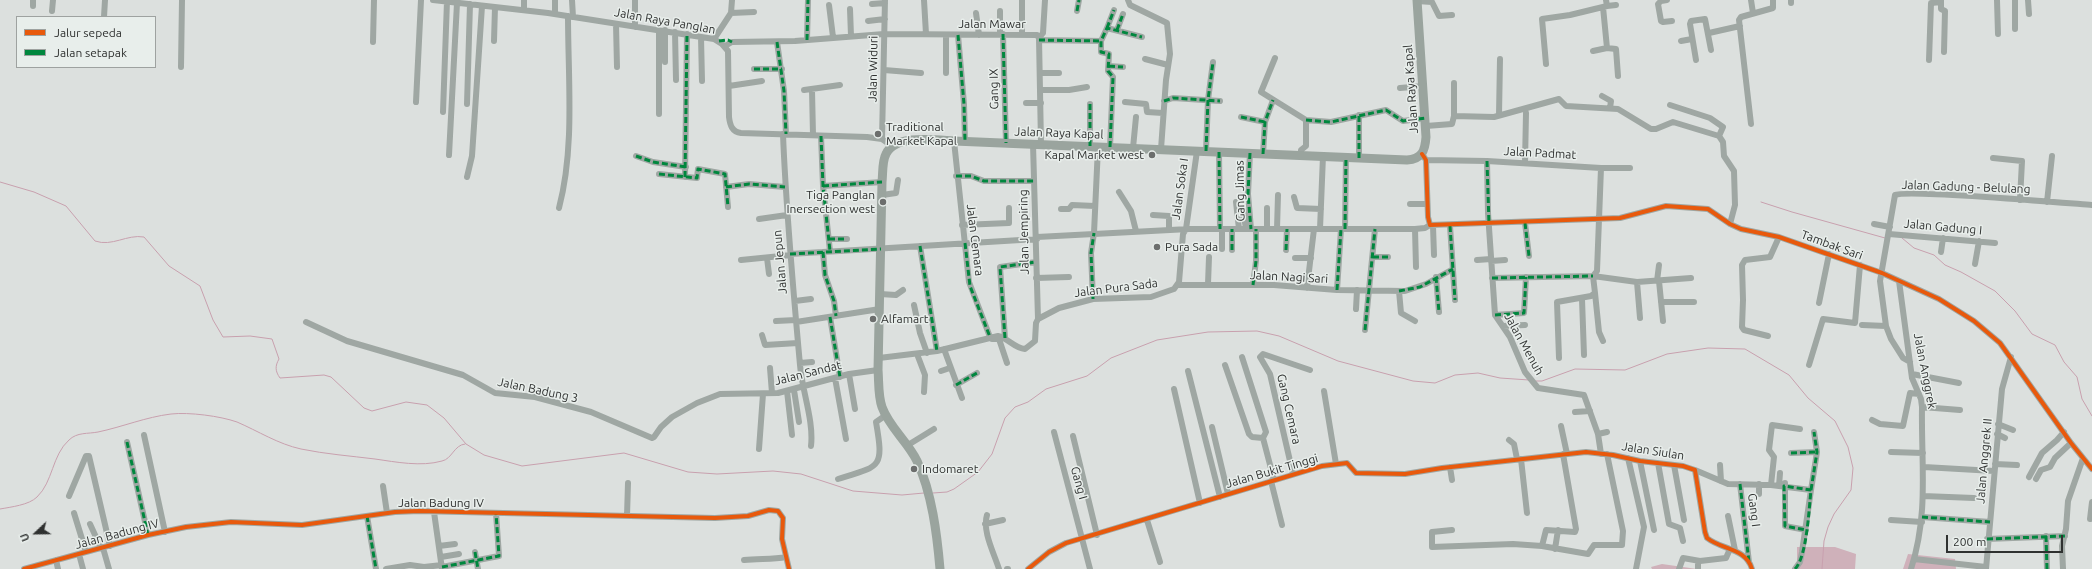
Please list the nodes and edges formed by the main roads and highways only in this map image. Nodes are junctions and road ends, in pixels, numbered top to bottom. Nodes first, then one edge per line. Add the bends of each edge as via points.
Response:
1 (1417, 1) edge
2 (940, 569) edge

1 - 2 highway, Jalan Raya Kapal via 1426,122 1424,157 1417,159 965,141 907,140 892,146 886,154 882,182 878,370 880,400 886,415 918,462 932,513

